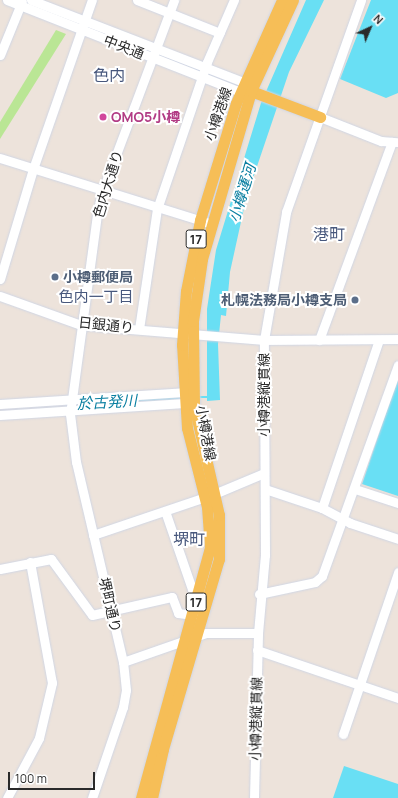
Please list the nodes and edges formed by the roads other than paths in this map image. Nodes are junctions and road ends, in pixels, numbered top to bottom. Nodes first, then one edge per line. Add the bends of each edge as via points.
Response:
1 (7, 0) edge
2 (31, 0) edge
3 (92, 0) edge
4 (137, 0) edge
5 (174, 0) edge
6 (234, 0) edge
7 (282, 0) edge
8 (293, 0) edge
9 (22, 3) edge
10 (360, 3) edge
11 (169, 14) junction
12 (83, 26) junction
13 (220, 33) junction
14 (154, 54) junction
15 (0, 55) edge
16 (204, 73) junction
17 (245, 88) junction
18 (320, 117) junction
19 (395, 142) edge
20 (0, 158) edge
21 (33, 169) junction
22 (102, 192) junction
23 (157, 209) junction
24 (200, 220) junction
25 (212, 224) junction
26 (0, 279) edge
27 (0, 296) edge
28 (81, 325) junction
29 (139, 329) junction
30 (188, 334) junction
31 (398, 339) edge
32 (264, 340) junction
33 (319, 340) junction
34 (379, 340) junction
35 (398, 365) edge
36 (189, 398) junction
37 (0, 404) edge
38 (72, 405) junction
39 (0, 415) edge
40 (264, 473) junction
41 (265, 489) junction
42 (355, 489) junction
43 (209, 496) junction
44 (398, 503) edge
45 (322, 508) junction
46 (165, 511) junction
47 (344, 519) junction
48 (93, 535) junction
49 (398, 540) edge
50 (30, 562) junction
51 (0, 569) edge
52 (398, 572) edge
53 (199, 592) junction
54 (259, 594) junction
55 (111, 611) junction
56 (193, 615) junction
57 (258, 633) junction
58 (198, 634) junction
59 (187, 638) junction
60 (257, 650) junction
61 (123, 662) junction
62 (359, 685) junction
63 (398, 698) edge
64 (343, 734) dead end
65 (7, 798) edge
66 (92, 798) edge
67 (141, 798) edge
68 (152, 798) edge
69 (254, 798) edge

1 - 9 street, 中央通
2 - 12 street, 中央通
3 - 12 street
4 - 11 street
5 - 11 street, 色内大通り
6 - 13 street
7 - 17 main road
8 - 17 main road
9 - 12 street, 中央通
9 - 15 street
10 - 18 street, 小樽港縦貫線
11 - 13 street
11 - 14 street, 色内大通り
12 - 14 street, 中央通
12 - 21 street
13 - 16 street
14 - 16 street, 中央通
14 - 22 street, 色内大通り
16 - 17 street, 中央通
16 - 23 street
17 - 18 main road, 小樽港線
17 - 24 main road, 小樽港線 / 17
17 - 25 main road, 小樽港線 / 17
18 - 19 street via 381,141
18 - 32 street, 小樽港縦貫線 via 286,212
19 - 33 street
20 - 21 street
21 - 22 street
21 - 26 street
22 - 23 street
22 - 28 street, 色内大通り via 96,214
23 - 24 street
23 - 29 street
24 - 25 street
24 - 30 main road, 小樽港線 / 17 via 186,291
25 - 30 main road, 小樽港線 / 17 via 202,259
27 - 28 street, 日銀通り
28 - 29 street, 日銀通り
28 - 38 street, 色内大通り
29 - 30 street, 日銀通り
30 - 32 street, 日銀通り
30 - 36 main road, 小樽港線 / 17
31 - 34 street, 日銀通り
32 - 33 street, 日銀通り
32 - 40 street, 小樽港縦貫線
33 - 34 street, 日銀通り
34 - 45 street
35 - 42 street
36 - 38 street
36 - 43 main road, 小樽港線 / 17 via 190,443
37 - 38 street
38 - 39 street
38 - 48 street, 堺町通り via 73,447
40 - 41 street, 小樽港縦貫線
40 - 43 street
41 - 45 street
41 - 54 street, 小樽港縦貫線 via 265,555
42 - 44 street
42 - 47 street
43 - 46 street
43 - 53 main road, 小樽港線 / 17 via 210,548
43 - 58 main road, 小樽港線 / 17 via 219,515 219,559
45 - 47 street
46 - 48 street
46 - 53 street via 192,589
47 - 49 street
47 - 54 street via 322,576 315,582
48 - 55 street, 堺町通り
50 - 51 street
50 - 55 street via 51,559 92,615
50 - 65 street via 52,683 39,738
52 - 62 street
53 - 56 main road, 小樽港線 / 17
54 - 57 street, 小樽港縦貫線
55 - 56 street via 172,597 178,613
55 - 61 street, 堺町通り
56 - 59 main road, 小樽港線 / 17
57 - 58 street
57 - 60 street, 小樽港縦貫線
58 - 59 street
58 - 68 main road, 小樽港線 / 17 via 163,749
59 - 61 street
59 - 67 main road, 小樽港線 / 17
60 - 62 street
60 - 69 street, 小樽港縦貫線
61 - 66 street, 堺町通り via 126,690 123,707
62 - 63 street
62 - 64 street

